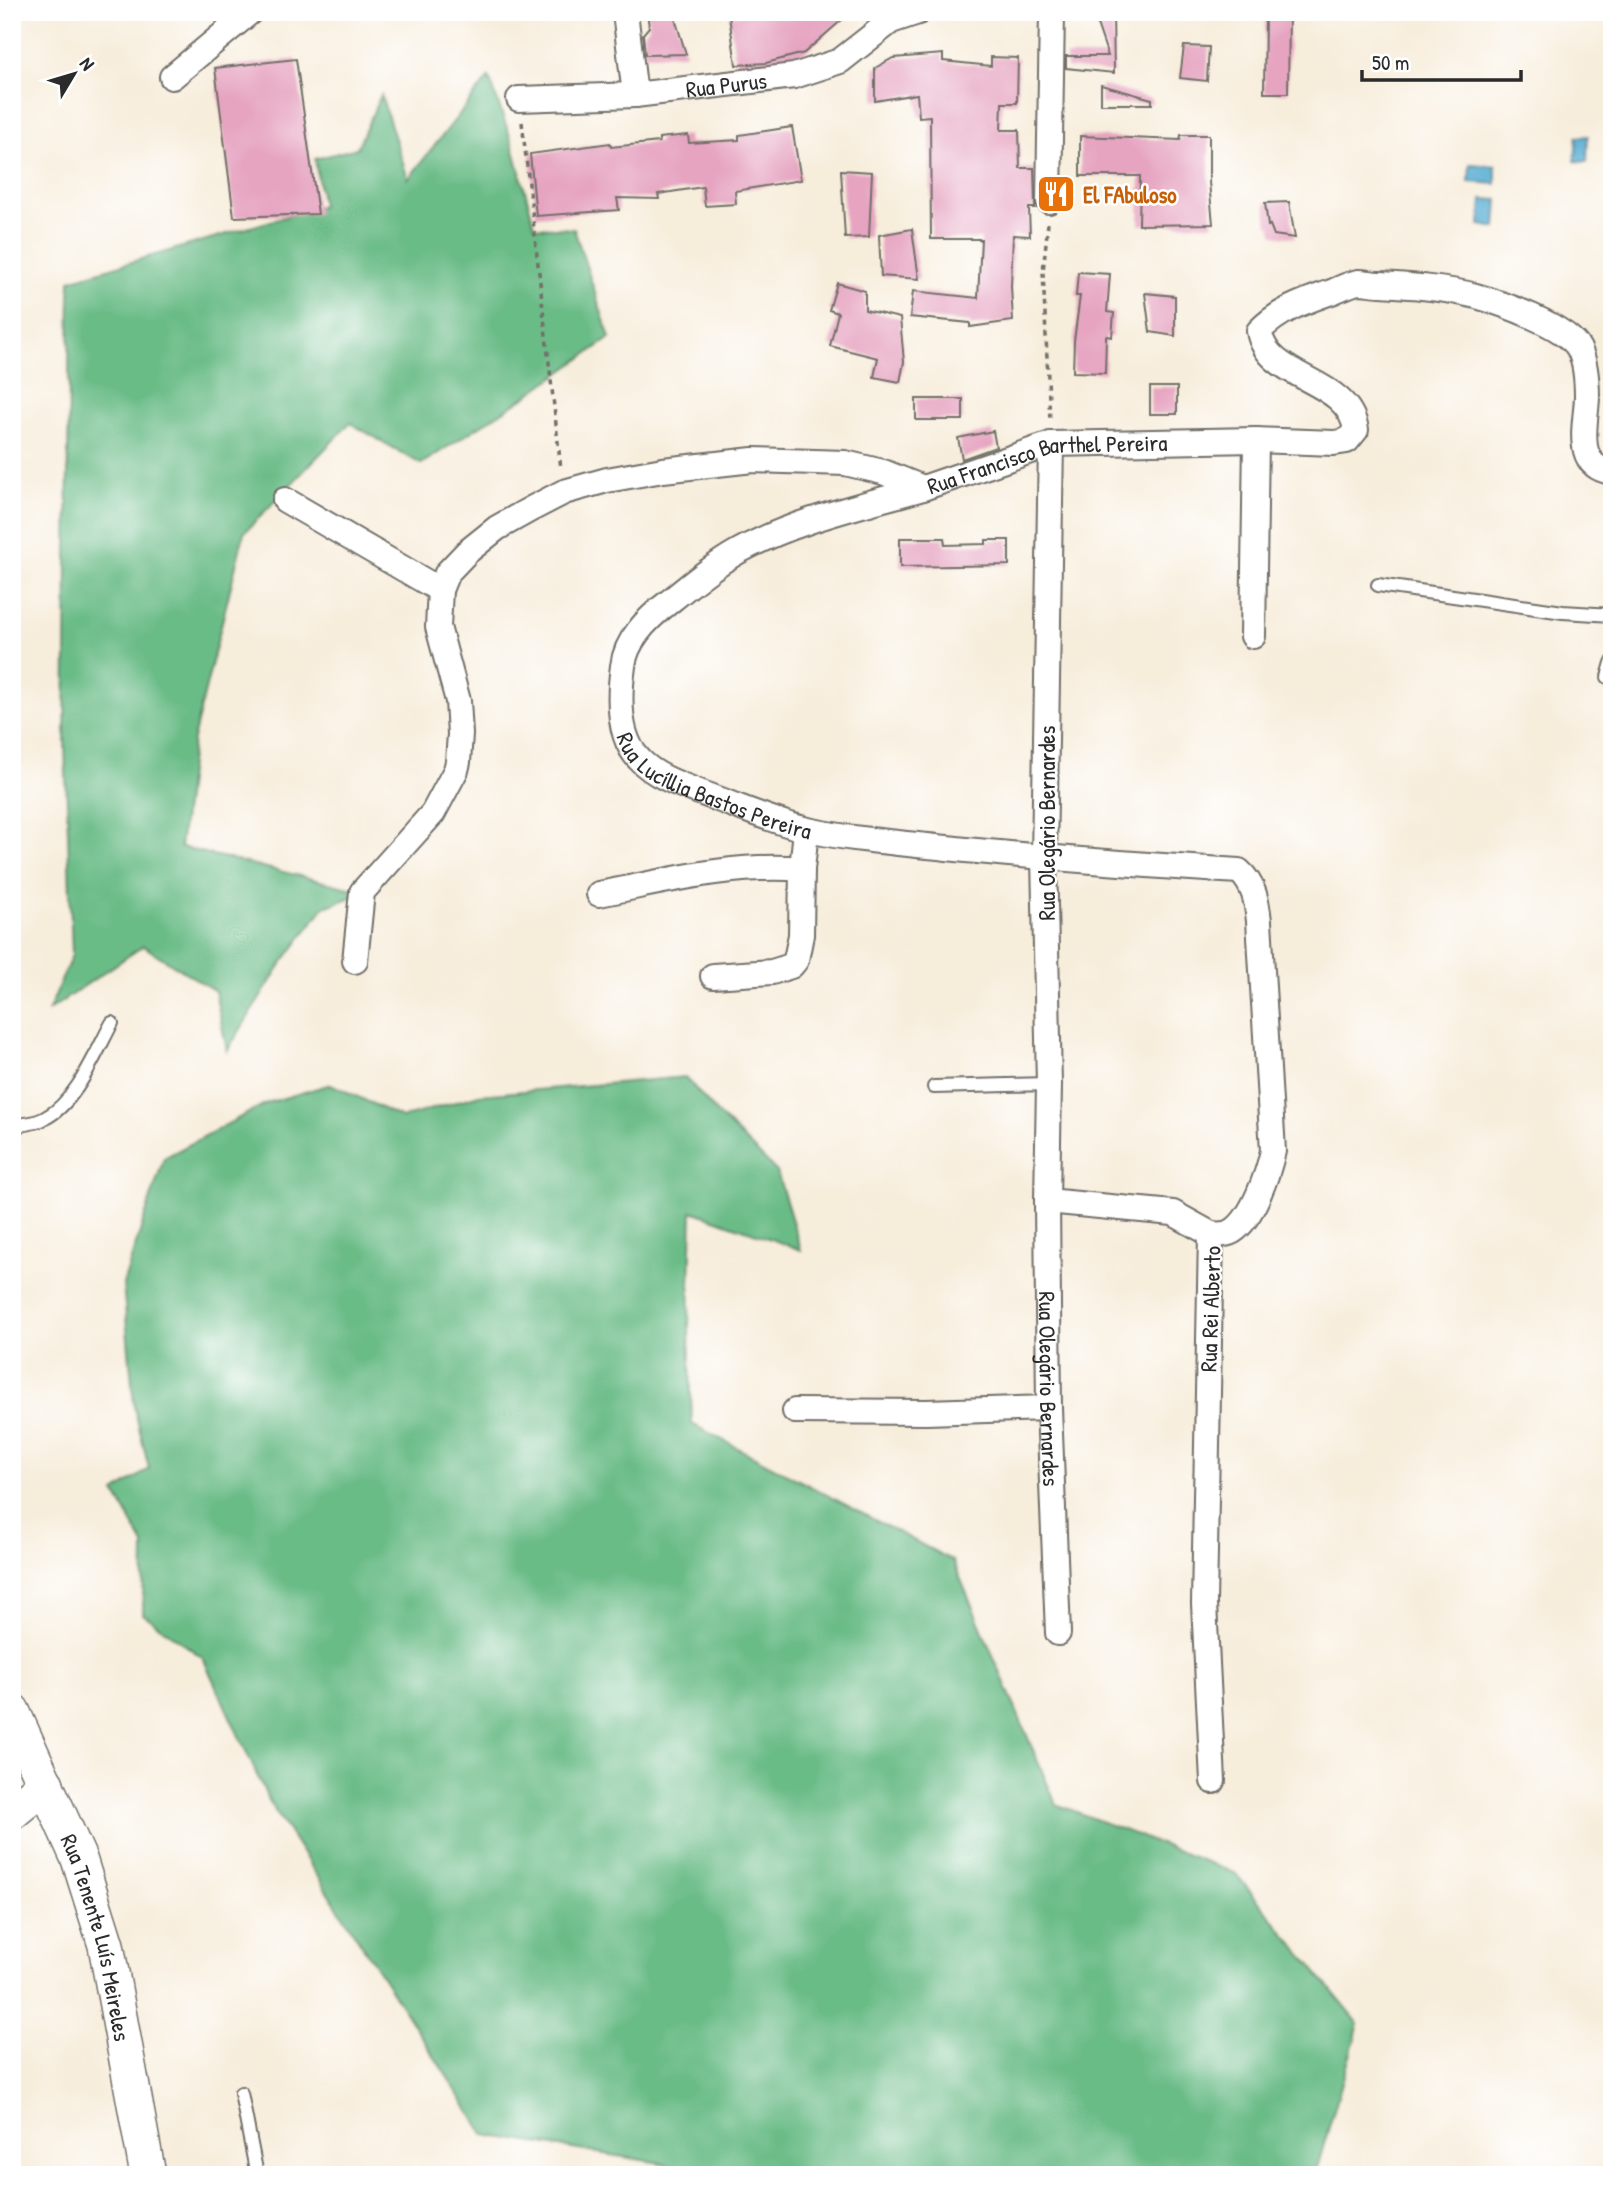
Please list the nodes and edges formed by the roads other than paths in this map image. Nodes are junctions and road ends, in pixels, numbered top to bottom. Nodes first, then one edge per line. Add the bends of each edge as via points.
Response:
1 (250, 12) edge
2 (625, 12) edge
3 (918, 12) edge
4 (1052, 12) edge
5 (172, 77) dead end
6 (635, 95) junction
7 (519, 99) road end
8 (1049, 201) road end
9 (1256, 440) junction
10 (1051, 444) junction
11 (1605, 471) edge
12 (923, 488) junction
13 (285, 500) dead end
14 (1378, 585) dead end
15 (440, 590) junction
16 (1612, 615) edge
17 (1252, 636) dead end
18 (1612, 663) edge
19 (1608, 677) dead end
20 (806, 830) junction
21 (1044, 858) junction
22 (802, 869) junction
23 (1239, 872) joint
24 (599, 894) dead end
25 (355, 961) dead end
26 (713, 976) dead end
27 (112, 1023) dead end
28 (1049, 1084) junction
29 (933, 1087) dead end
30 (12, 1126) edge
31 (1047, 1201) junction
32 (1211, 1234) junction
33 (1049, 1408) junction
34 (795, 1410) dead end
35 (1058, 1633) dead end
36 (12, 1711) edge
37 (1213, 1780) dead end
38 (46, 1784) junction
39 (12, 1812) edge
40 (242, 2094) dead end
41 (148, 2175) edge
42 (257, 2175) edge

1 - 5 street
2 - 6 street
3 - 6 street, Rua Purus via 891,21 840,61 794,76
4 - 8 street
6 - 7 street, Rua Purus
9 - 10 street, Rua Francisco Barthel Pereira
9 - 11 street, Rua Francisco Barthel Pereira via 1334,443 1348,441 1356,430 1354,416 1346,406 1267,350 1259,331 1270,319 1357,282 1409,285 1476,296 1552,327 1573,342 1586,379 1584,443 1591,462
9 - 17 street
10 - 12 street, Rua Francisco Barthel Pereira
10 - 21 street, Rua Olegário Bernardes
12 - 15 street, Rua Francisco Barthel Pereira via 845,463 753,460 607,480 564,492 497,528 447,573
12 - 20 street, Rua Lucíllia Bastos Pereira via 784,530 738,552 654,613 630,642 624,658 622,718 629,746 639,760 656,773 700,792
13 - 15 street
14 - 16 lane
15 - 25 street, Rua Francisco Barthel Pereira via 438,627 458,701 458,762 433,813 362,892
18 - 19 lane
20 - 21 street, Rua Lucíllia Bastos Pereira
20 - 22 street
21 - 23 street, Rua Lucíllia Bastos Pereira
21 - 28 street, Rua Olegário Bernardes
22 - 24 street via 744,868
22 - 26 street via 796,960 772,972
23 - 32 street, Rua Rei Alberto via 1250,884 1257,905 1273,1152 1240,1225 1231,1232
27 - 30 lane via 82,1079 58,1110 37,1122
28 - 29 lane
28 - 31 street, Rua Olegário Bernardes
31 - 32 street via 1173,1213
31 - 33 street, Rua Olegário Bernardes
32 - 37 street, Rua Rei Alberto via 1204,1604
33 - 34 street
33 - 35 street, Rua Olegário Bernardes
36 - 38 main road, Rua Tenente Luís Meireles
38 - 39 main road
38 - 41 main road, Rua Tenente Luís Meireles via 79,1859 106,1945
40 - 42 lane

